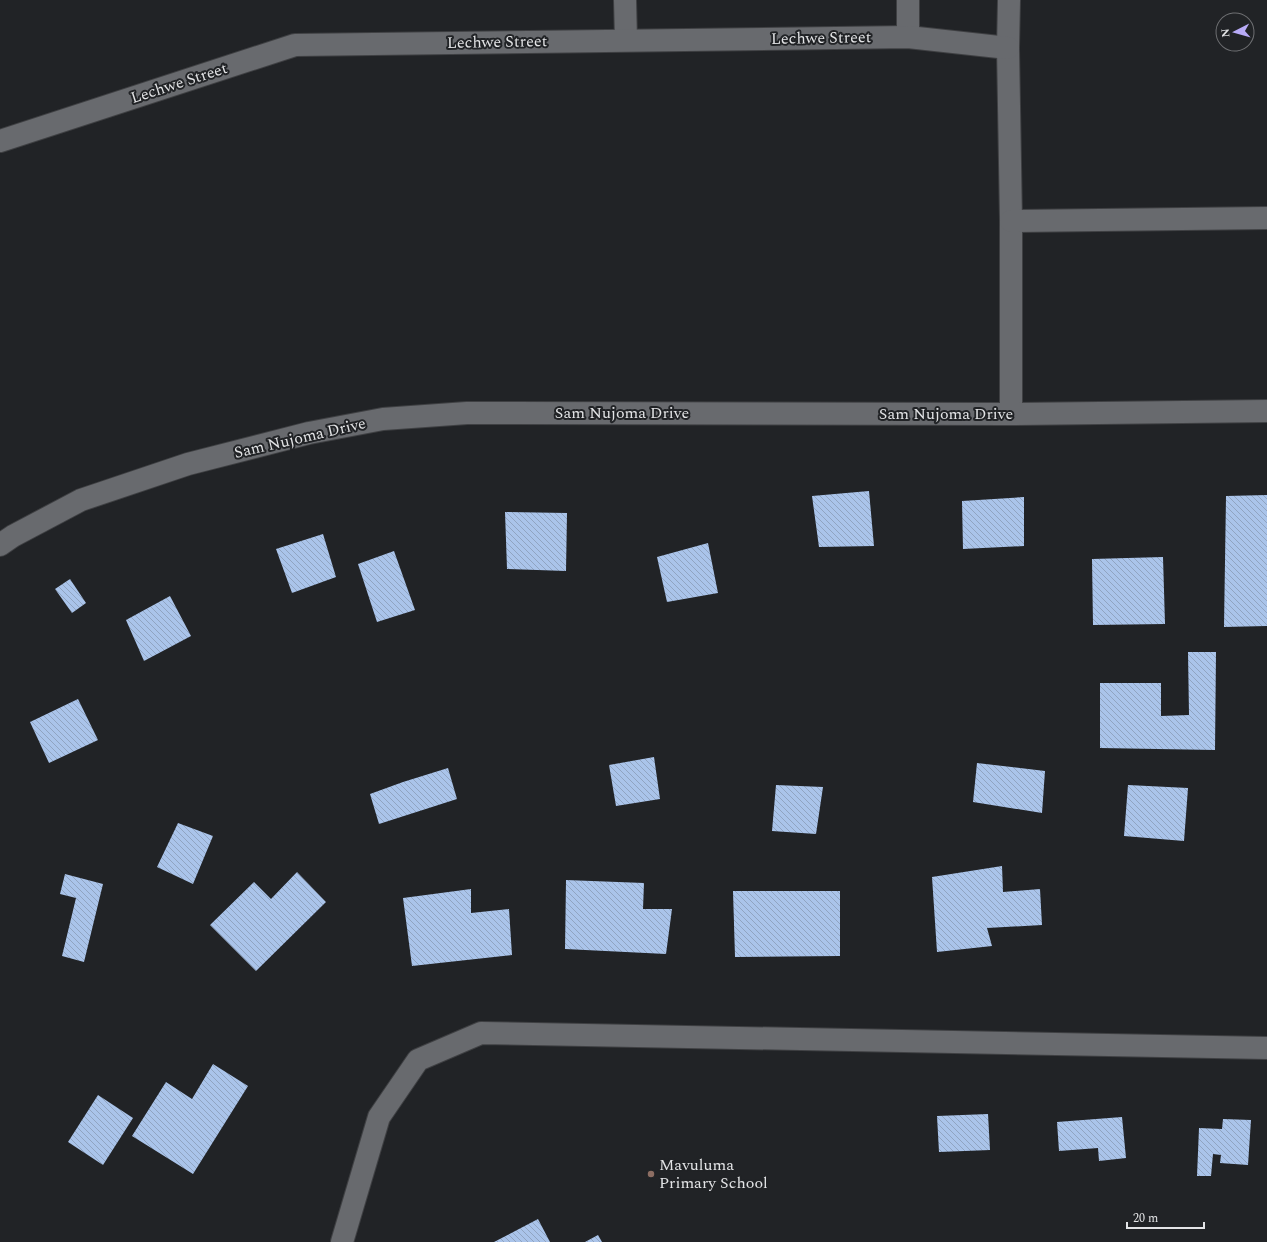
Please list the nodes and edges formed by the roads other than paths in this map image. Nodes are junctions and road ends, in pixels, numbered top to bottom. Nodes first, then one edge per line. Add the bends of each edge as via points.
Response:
1 (624, 0) edge
2 (908, 0) edge
3 (1009, 0) edge
4 (908, 37) junction
5 (626, 40) junction
6 (1008, 48) junction
7 (0, 141) edge
8 (1267, 218) edge
9 (1011, 221) junction
10 (1267, 411) edge
11 (1011, 414) junction
12 (0, 545) edge
13 (1267, 1048) edge
14 (342, 1242) edge

1 - 5 street
2 - 4 street
3 - 6 street
4 - 5 street, Lechwe Street
4 - 6 street, Lechwe Street
5 - 7 street, Lechwe Street via 295,45
6 - 9 street
8 - 9 street
9 - 11 street
10 - 11 street, Sam Nujoma Drive
11 - 12 street, Sam Nujoma Drive via 466,413 382,420 309,432 188,464 81,500
13 - 14 street via 482,1033 418,1060 379,1117

